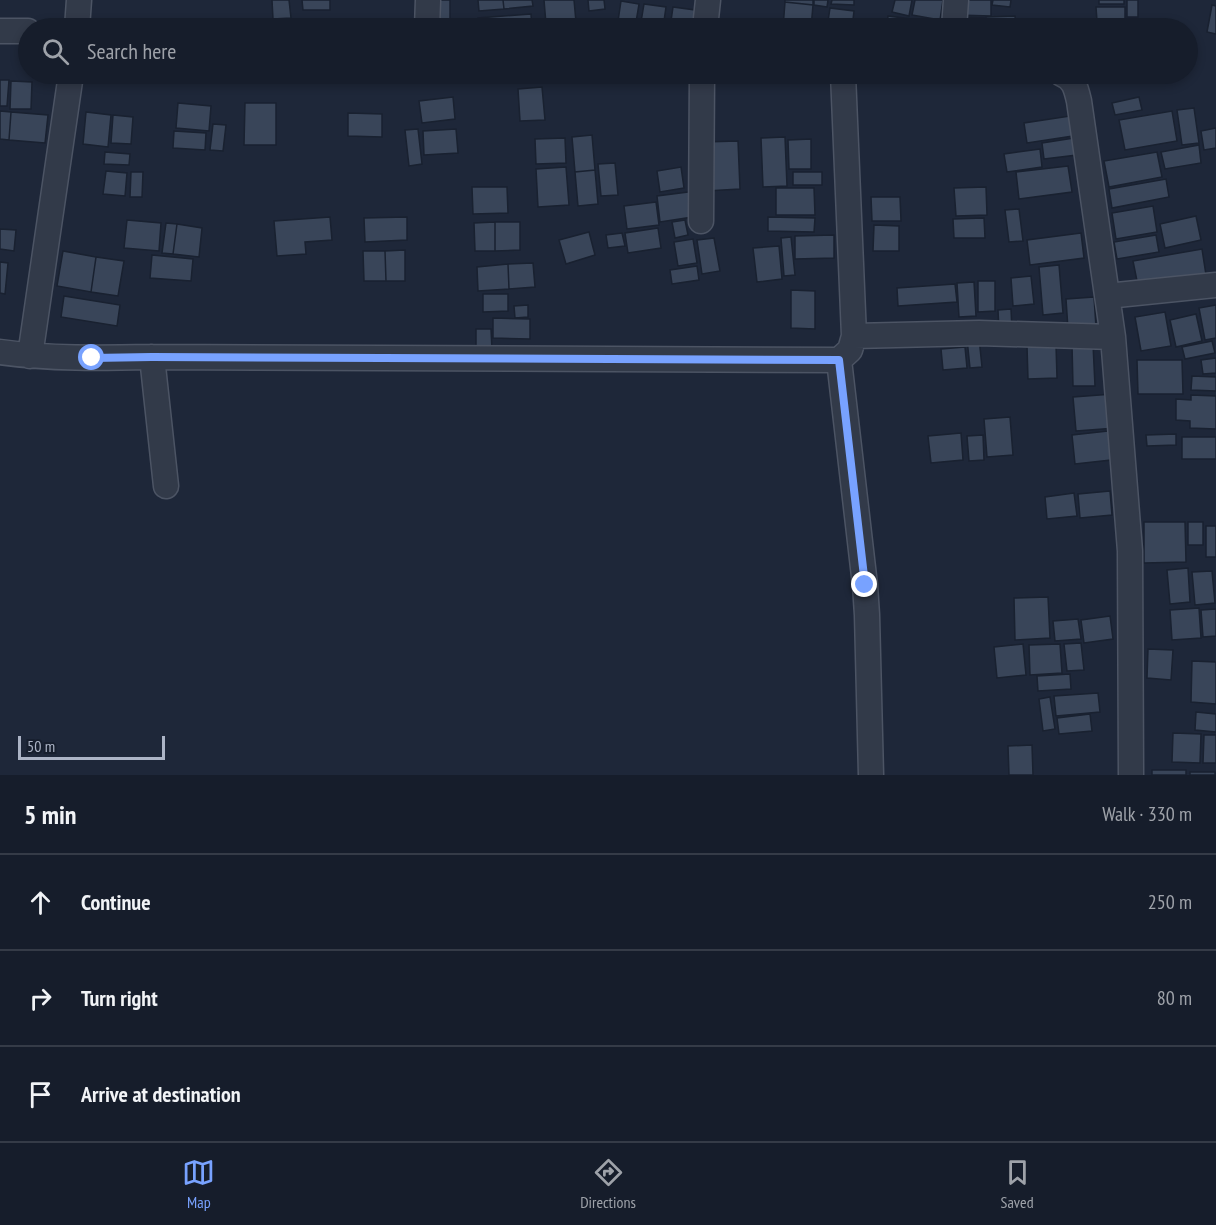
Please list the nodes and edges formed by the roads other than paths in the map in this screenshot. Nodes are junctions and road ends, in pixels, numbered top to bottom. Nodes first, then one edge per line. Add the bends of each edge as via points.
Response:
1 (79, 0) edge
2 (428, 0) edge
3 (708, 0) edge
4 (956, 0) edge
5 (78, 18) edge
6 (427, 18) edge
7 (706, 18) edge
8 (955, 18) edge
9 (0, 31) edge
10 (18, 31) edge
11 (70, 84) edge
12 (702, 84) edge
13 (843, 84) edge
14 (1072, 86) edge
15 (701, 221) dead end
16 (1216, 285) edge
17 (1107, 296) junction
18 (854, 336) junction
19 (1113, 337) junction
20 (0, 352) edge
21 (30, 356) junction
22 (152, 357) junction
23 (839, 360) junction
24 (166, 486) dead end
25 (871, 775) edge
26 (1131, 775) edge

1 - 5 street
2 - 6 street
3 - 7 street
4 - 8 street
9 - 10 street
11 - 21 street
12 - 15 street
13 - 18 street
14 - 17 street
16 - 17 street
17 - 19 street
18 - 19 street via 979,333
18 - 23 street via 850,350
19 - 26 street via 1130,551
20 - 21 street
21 - 22 street
22 - 23 street
22 - 24 street
23 - 25 street via 865,585

